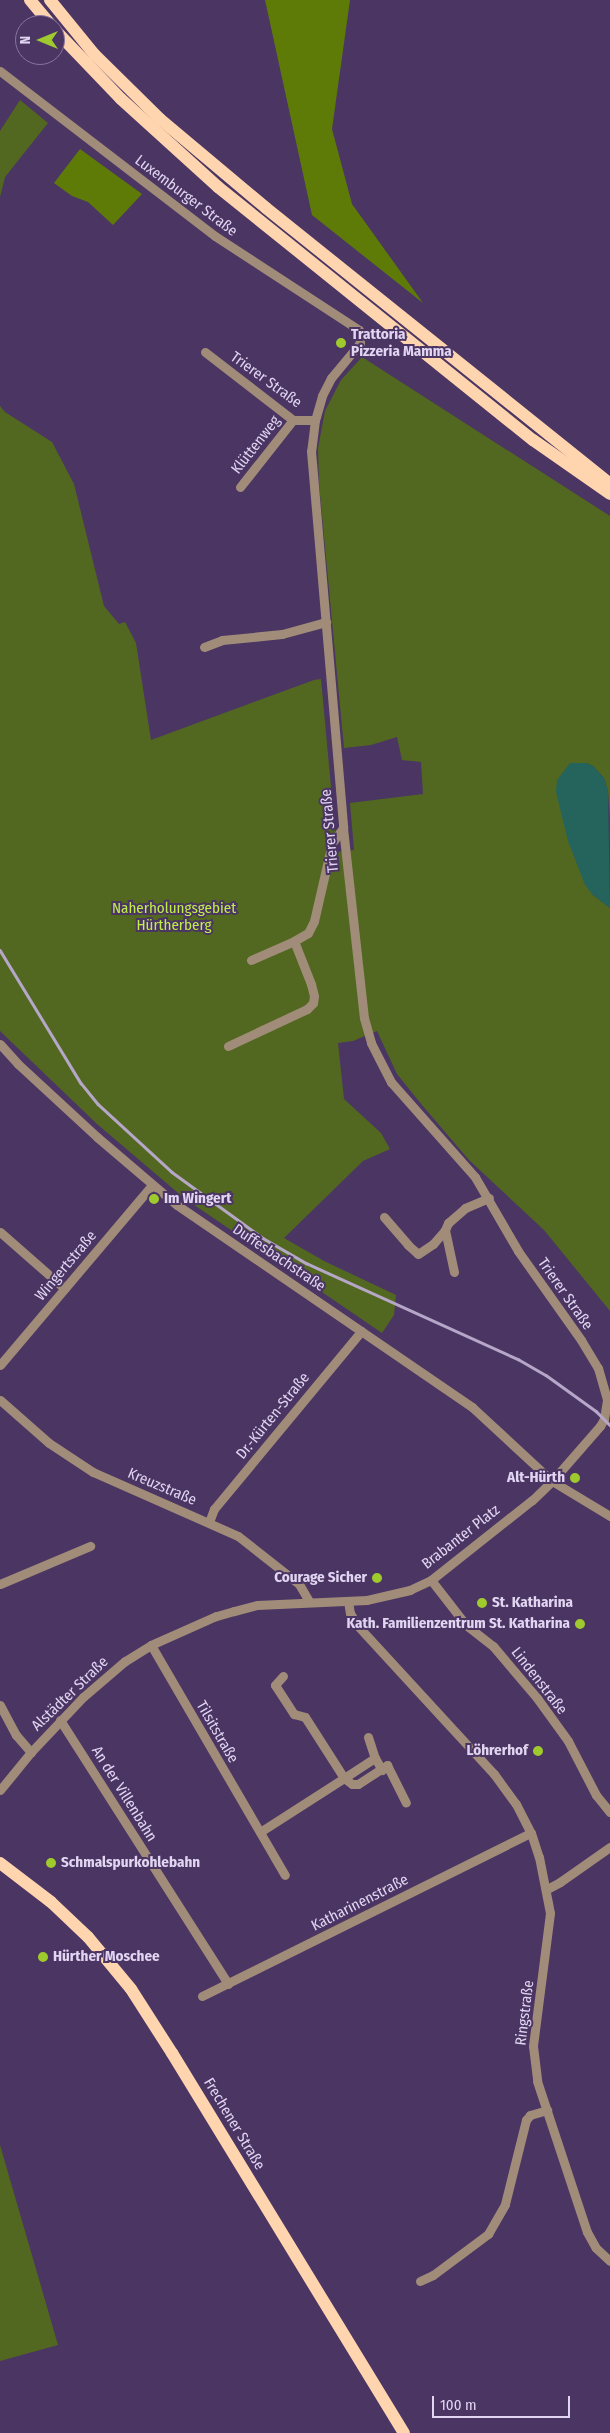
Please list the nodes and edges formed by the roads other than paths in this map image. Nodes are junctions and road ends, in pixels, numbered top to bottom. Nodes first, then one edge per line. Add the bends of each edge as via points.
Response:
1 (30, 0) edge
2 (50, 0) edge
3 (43, 15) edge
4 (65, 41) edge
5 (0, 71) edge
6 (361, 335) joint
7 (205, 352) dead end
8 (292, 420) junction
9 (315, 420) junction
10 (610, 484) edge
11 (240, 488) dead end
12 (610, 494) edge
13 (326, 622) junction
14 (204, 647) dead end
15 (343, 828) junction
16 (294, 941) junction
17 (251, 960) dead end
18 (0, 1044) edge
19 (228, 1046) dead end
20 (152, 1185) junction
21 (489, 1198) junction
22 (384, 1217) dead end
23 (445, 1230) junction
24 (0, 1232) edge
25 (454, 1272) dead end
26 (65, 1288) junction
27 (361, 1331) junction
28 (0, 1365) edge
29 (0, 1400) edge
30 (608, 1410) edge
31 (552, 1481) junction
32 (610, 1516) edge
33 (208, 1522) junction
34 (90, 1546) dead end
35 (430, 1580) junction
36 (0, 1584) edge
37 (348, 1601) junction
38 (309, 1602) junction
39 (150, 1645) junction
40 (283, 1676) dead end
41 (0, 1705) edge
42 (60, 1720) junction
43 (368, 1737) dead end
44 (31, 1752) junction
45 (375, 1758) junction
46 (382, 1770) junction
47 (344, 1778) junction
48 (0, 1790) edge
49 (406, 1803) dead end
50 (610, 1812) edge
51 (260, 1832) junction
52 (531, 1833) junction
53 (610, 1847) edge
54 (0, 1863) edge
55 (286, 1874) dead end
56 (547, 1889) junction
57 (228, 1984) junction
58 (202, 1996) dead end
59 (547, 2110) junction
60 (610, 2261) edge
61 (420, 2281) dead end
62 (404, 2433) edge

1 - 3 main road
2 - 10 main road via 94,54 160,119
4 - 12 main road via 100,78 218,187 533,440
5 - 6 street, Luxemburger Straße via 215,236 352,325
6 - 9 street, Trierer Straße via 360,342 331,378
7 - 8 street, Trierer Straße
8 - 9 street, Trierer Straße
8 - 11 street, Klüttenweg
9 - 13 street, Trierer Straße via 311,451
13 - 14 street via 282,634 222,640
13 - 15 street, Trierer Straße
15 - 16 street via 332,843 314,921 308,932
15 - 21 street, Trierer Straße via 360,993 371,1043 391,1082 475,1177
16 - 17 street
16 - 19 street via 311,984 313,1004
18 - 20 street, Duffesbachstraße
20 - 26 street, Wingertstraße
20 - 27 street, Duffesbachstraße
21 - 23 street via 465,1208
21 - 30 street, Trierer Straße via 518,1251 598,1368 606,1389
22 - 23 street via 418,1254
23 - 25 street
24 - 26 street
26 - 28 street, Wingertstraße
27 - 31 street, Duffesbachstraße via 472,1406
27 - 33 street, Dr.-Kürten-Straße via 214,1509
29 - 33 street, Kreuzstraße via 49,1443 93,1472
30 - 31 street, Trierer Straße via 594,1434
31 - 32 street, Duffesbachstraße
31 - 35 street, Brabanter Platz
33 - 38 street, Kreuzstraße via 238,1536 277,1565 299,1584
34 - 36 street
35 - 37 street, Brabanter Platz via 389,1596
35 - 50 street, Lindenstraße via 466,1625 493,1646 538,1698 568,1741 596,1795
37 - 38 street, Alstädter Straße
37 - 52 street, Ringstraße via 357,1625 494,1774 516,1804
38 - 39 street, Alstädter Straße via 234,1611
39 - 42 street, Alstädter Straße via 106,1675
39 - 51 street, Tilsitstraße
40 - 47 street via 275,1685 294,1714 305,1717
41 - 44 street via 16,1735
42 - 44 street, Alstädter Straße
42 - 57 street, An der Villenbahn
43 - 45 street
44 - 48 street, Alstädter Straße
45 - 46 street
45 - 47 street
46 - 47 street via 358,1784
46 - 49 street via 387,1765
47 - 51 street
51 - 55 street, Tilsitstraße
52 - 56 street, Ringstraße
52 - 57 street, Katharinenstraße
53 - 56 street
54 - 62 main road, Frechener Straße via 51,1902 94,1944 131,1989
56 - 59 street, Ringstraße via 550,1925 534,2046 537,2080
57 - 58 street, Katharinenstraße
59 - 60 street, Ringstraße via 591,2240
59 - 61 street via 526,2120 505,2204 488,2234 434,2275

